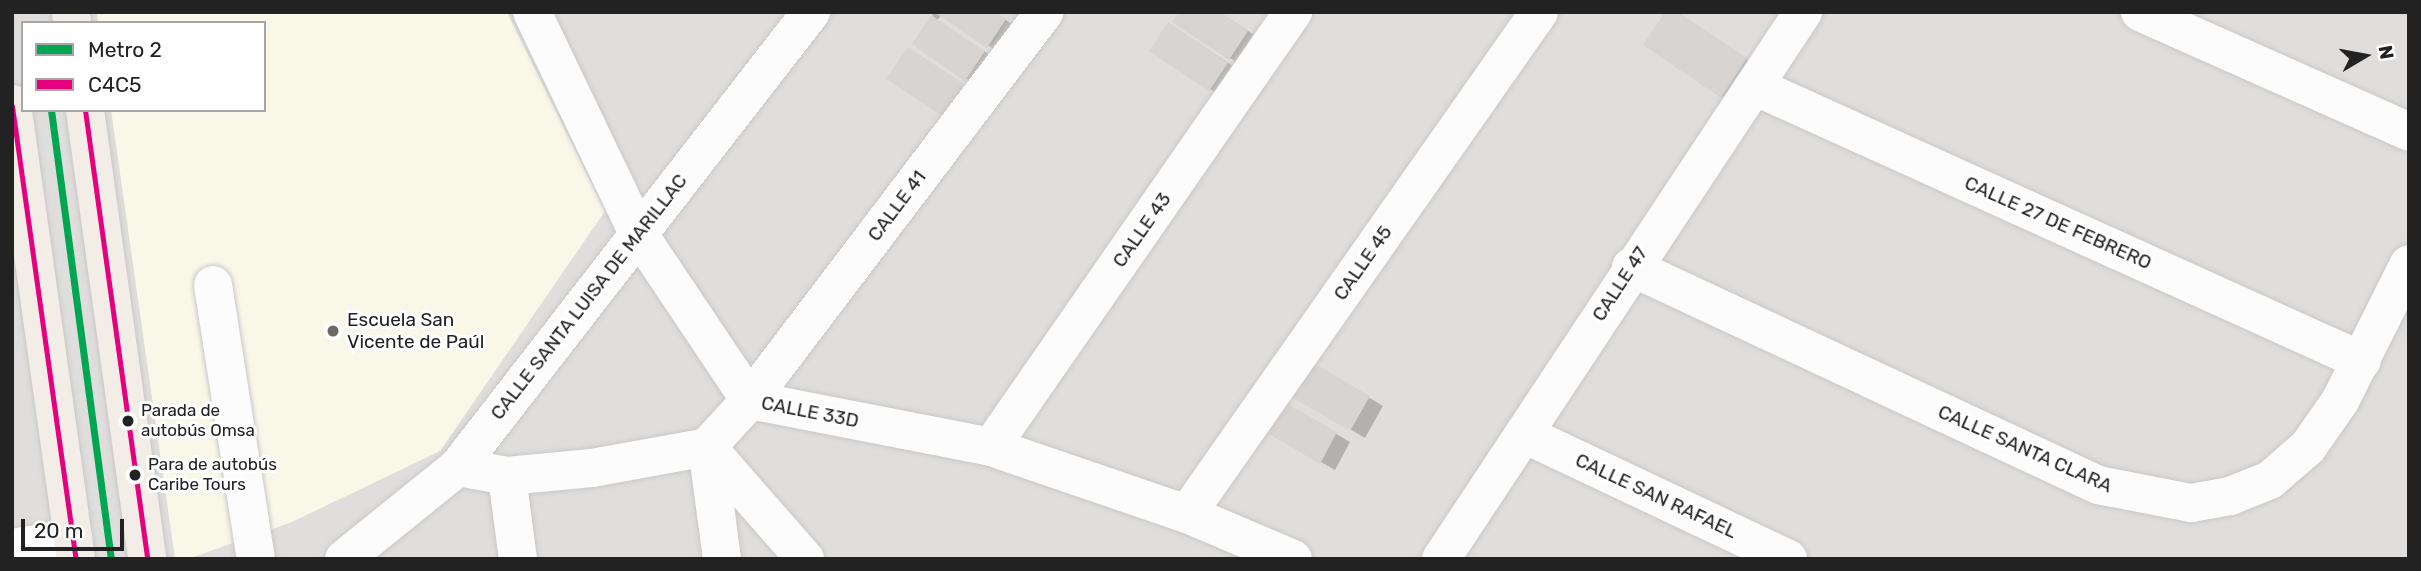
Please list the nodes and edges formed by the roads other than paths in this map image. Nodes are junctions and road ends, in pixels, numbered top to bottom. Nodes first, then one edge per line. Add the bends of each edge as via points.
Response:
1 (811, 12) edge
2 (1044, 12) edge
3 (1293, 12) edge
4 (1539, 12) edge
5 (1803, 12) edge
6 (2140, 12) edge
7 (545, 20) edge
8 (1754, 86) junction
9 (12, 104) edge
10 (85, 112) edge
11 (2409, 132) edge
12 (638, 233) junction
13 (2409, 264) edge
14 (1631, 267) junction
15 (214, 285) dead end
16 (27, 300) edge
17 (2362, 361) junction
18 (750, 400) junction
19 (1524, 434) junction
20 (707, 447) junction
21 (991, 447) junction
22 (458, 467) junction
23 (507, 476) junction
24 (1187, 514) junction
25 (12, 548) edge
26 (74, 548) edge
27 (147, 559) edge
28 (256, 559) edge
29 (344, 559) edge
30 (518, 559) edge
31 (722, 559) edge
32 (805, 559) edge
33 (1293, 559) edge
34 (1441, 559) edge
35 (1788, 559) edge

1 - 12 street, CALLE SANTA LUISA DE MARILLAC
2 - 18 street, CALLE 41
3 - 21 street, CALLE 43
4 - 24 street, CALLE 45
5 - 8 street, CALLE 47
6 - 11 street
7 - 12 street, CALLE 33D
8 - 14 street, CALLE 47
8 - 17 street, CALLE 27 DE FEBRERO
9 - 16 main road
10 - 27 main road
12 - 18 street, CALLE 33D
12 - 22 street, CALLE SANTA LUISA DE MARILLAC
13 - 17 street, CALLE SANTA CLARA
14 - 17 street, CALLE SANTA CLARA via 2098,485 2191,503 2230,496 2270,480 2308,447
14 - 19 street, CALLE 47
15 - 28 street
16 - 26 main road
18 - 20 street, CALLE 41
18 - 21 street, CALLE 33D
19 - 34 street, CALLE 47
19 - 35 street, CALLE SAN RAFAEL
20 - 23 street via 593,468
20 - 31 street
20 - 32 street
21 - 24 street, CALLE 33D
22 - 23 street
22 - 29 street, CALLE SANTA LUISA DE MARILLAC
23 - 30 street
24 - 33 street, CALLE 33D
25 - 26 street

